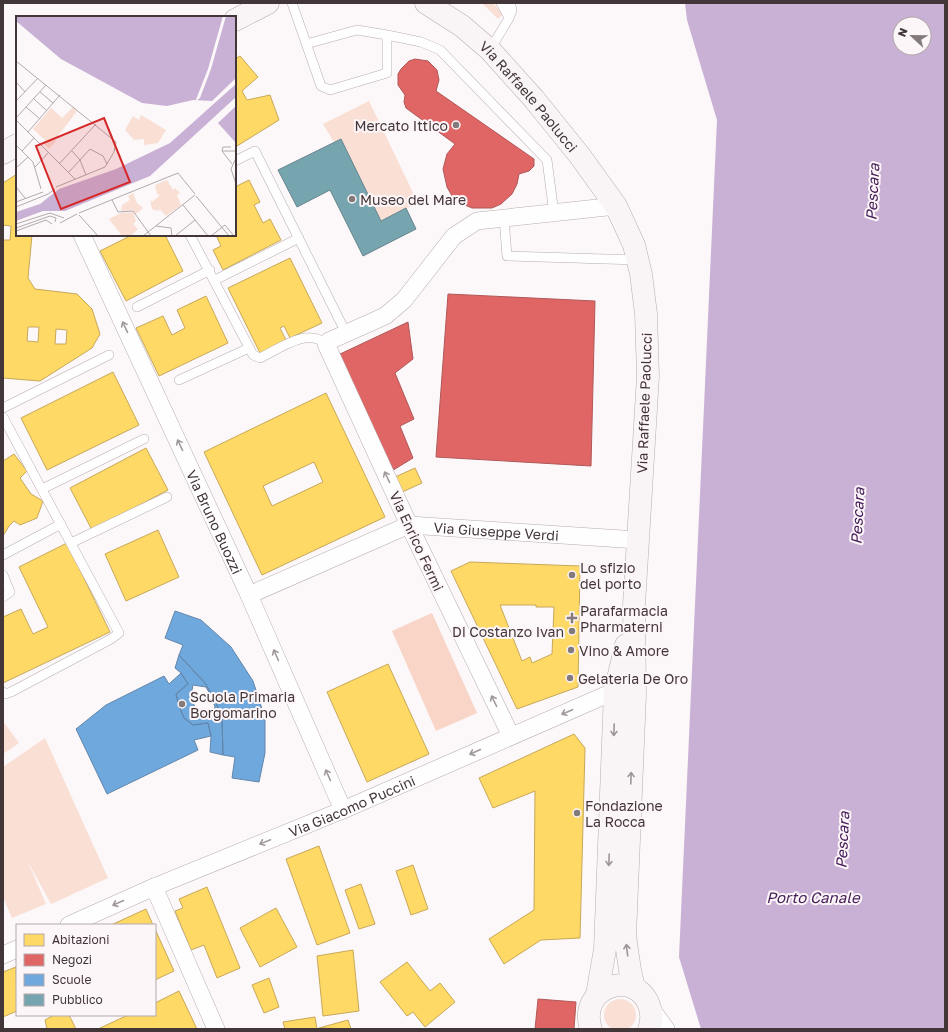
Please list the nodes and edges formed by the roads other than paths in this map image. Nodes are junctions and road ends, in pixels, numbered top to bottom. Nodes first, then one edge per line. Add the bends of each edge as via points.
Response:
1 (268, 3) edge
2 (292, 3) edge
3 (501, 3) edge
4 (510, 3) edge
5 (433, 4) edge
6 (509, 18) junction
7 (236, 19) edge
8 (387, 35) junction
9 (306, 44) junction
10 (490, 50) junction
11 (16, 146) edge
12 (3, 153) edge
13 (236, 161) edge
14 (616, 206) junction
15 (554, 214) junction
16 (504, 218) junction
17 (82, 236) edge
18 (191, 236) edge
19 (299, 238) junction
20 (638, 260) junction
21 (210, 270) junction
22 (214, 280) junction
23 (137, 307) dead end
24 (346, 333) junction
25 (326, 344) junction
26 (249, 348) junction
27 (109, 355) dead end
28 (179, 380) dead end
29 (3, 408) edge
30 (3, 417) edge
31 (7, 432) edge
32 (144, 439) dead end
33 (42, 489) junction
34 (167, 497) dead end
35 (61, 524) junction
36 (409, 525) junction
37 (638, 540) junction
38 (71, 543) junction
39 (3, 555) edge
40 (3, 575) edge
41 (250, 595) junction
42 (3, 597) edge
43 (3, 692) edge
44 (625, 693) junction
45 (511, 736) junction
46 (343, 810) junction
47 (154, 887) junction
48 (71, 924) edge
49 (16, 948) edge
50 (3, 955) edge
51 (634, 988) junction
52 (597, 995) junction
53 (650, 1007) junction
54 (216, 1029) edge
55 (592, 1029) edge
56 (649, 1029) edge
57 (666, 1029) edge

1 - 7 street
2 - 9 lane
3 - 6 lane
4 - 6 lane via 512,10
5 - 10 street, Via Raffaele Paolucci
6 - 10 lane
8 - 9 lane via 357,30
8 - 9 lane via 387,73 330,90 321,86
8 - 15 lane via 421,42 440,50 547,160
10 - 14 street, Via Raffaele Paolucci via 567,138
11 - 12 street
13 - 19 lane via 255,151
14 - 15 street
14 - 20 street, Via Raffaele Paolucci via 628,230
15 - 16 street
16 - 20 lane via 507,256
16 - 24 street via 477,221 454,236 404,300 385,316
41 -> 17 street, Via Bruno Buozzi
18 - 21 lane
19 - 22 lane
19 - 24 lane
20 - 37 street, Via Raffaele Paolucci via 644,295 648,372
21 - 22 lane
21 - 23 lane
22 - 26 lane
24 - 25 street
25 - 26 lane via 316,337 304,338 260,358 253,356
36 -> 25 street, Via Enrico Fermi
26 - 28 lane
27 - 29 lane
30 - 31 lane
31 - 33 lane
32 - 33 lane
33 - 35 lane
34 - 38 lane
35 - 38 lane
35 - 39 lane
36 - 37 street, Via Giuseppe Verdi
36 - 41 street, Via Giuseppe Verdi
45 -> 36 street, Via Enrico Fermi
37 - 44 street, Via Raffaele Paolucci
38 - 43 lane via 119,633 12,692
40 - 42 lane via 10,592
46 -> 41 street, Via Bruno Buozzi
44 -> 45 street, Via Giacomo Puccini
51 -> 44 street, Via Raffaele Paolucci via 625,936
44 -> 52 street, Via Raffaele Paolucci via 605,949
45 -> 46 street, Via Giacomo Puccini
46 -> 47 street, Via Giacomo Puccini
47 -> 48 street, Via Giacomo Puccini
47 - 54 street
49 - 50 street
51 - 52 street via 615,985 605,988
51 - 53 street via 643,995
52 - 55 street, Via Raffaele Paolucci via 590,1008
53 - 56 street
53 - 57 street

